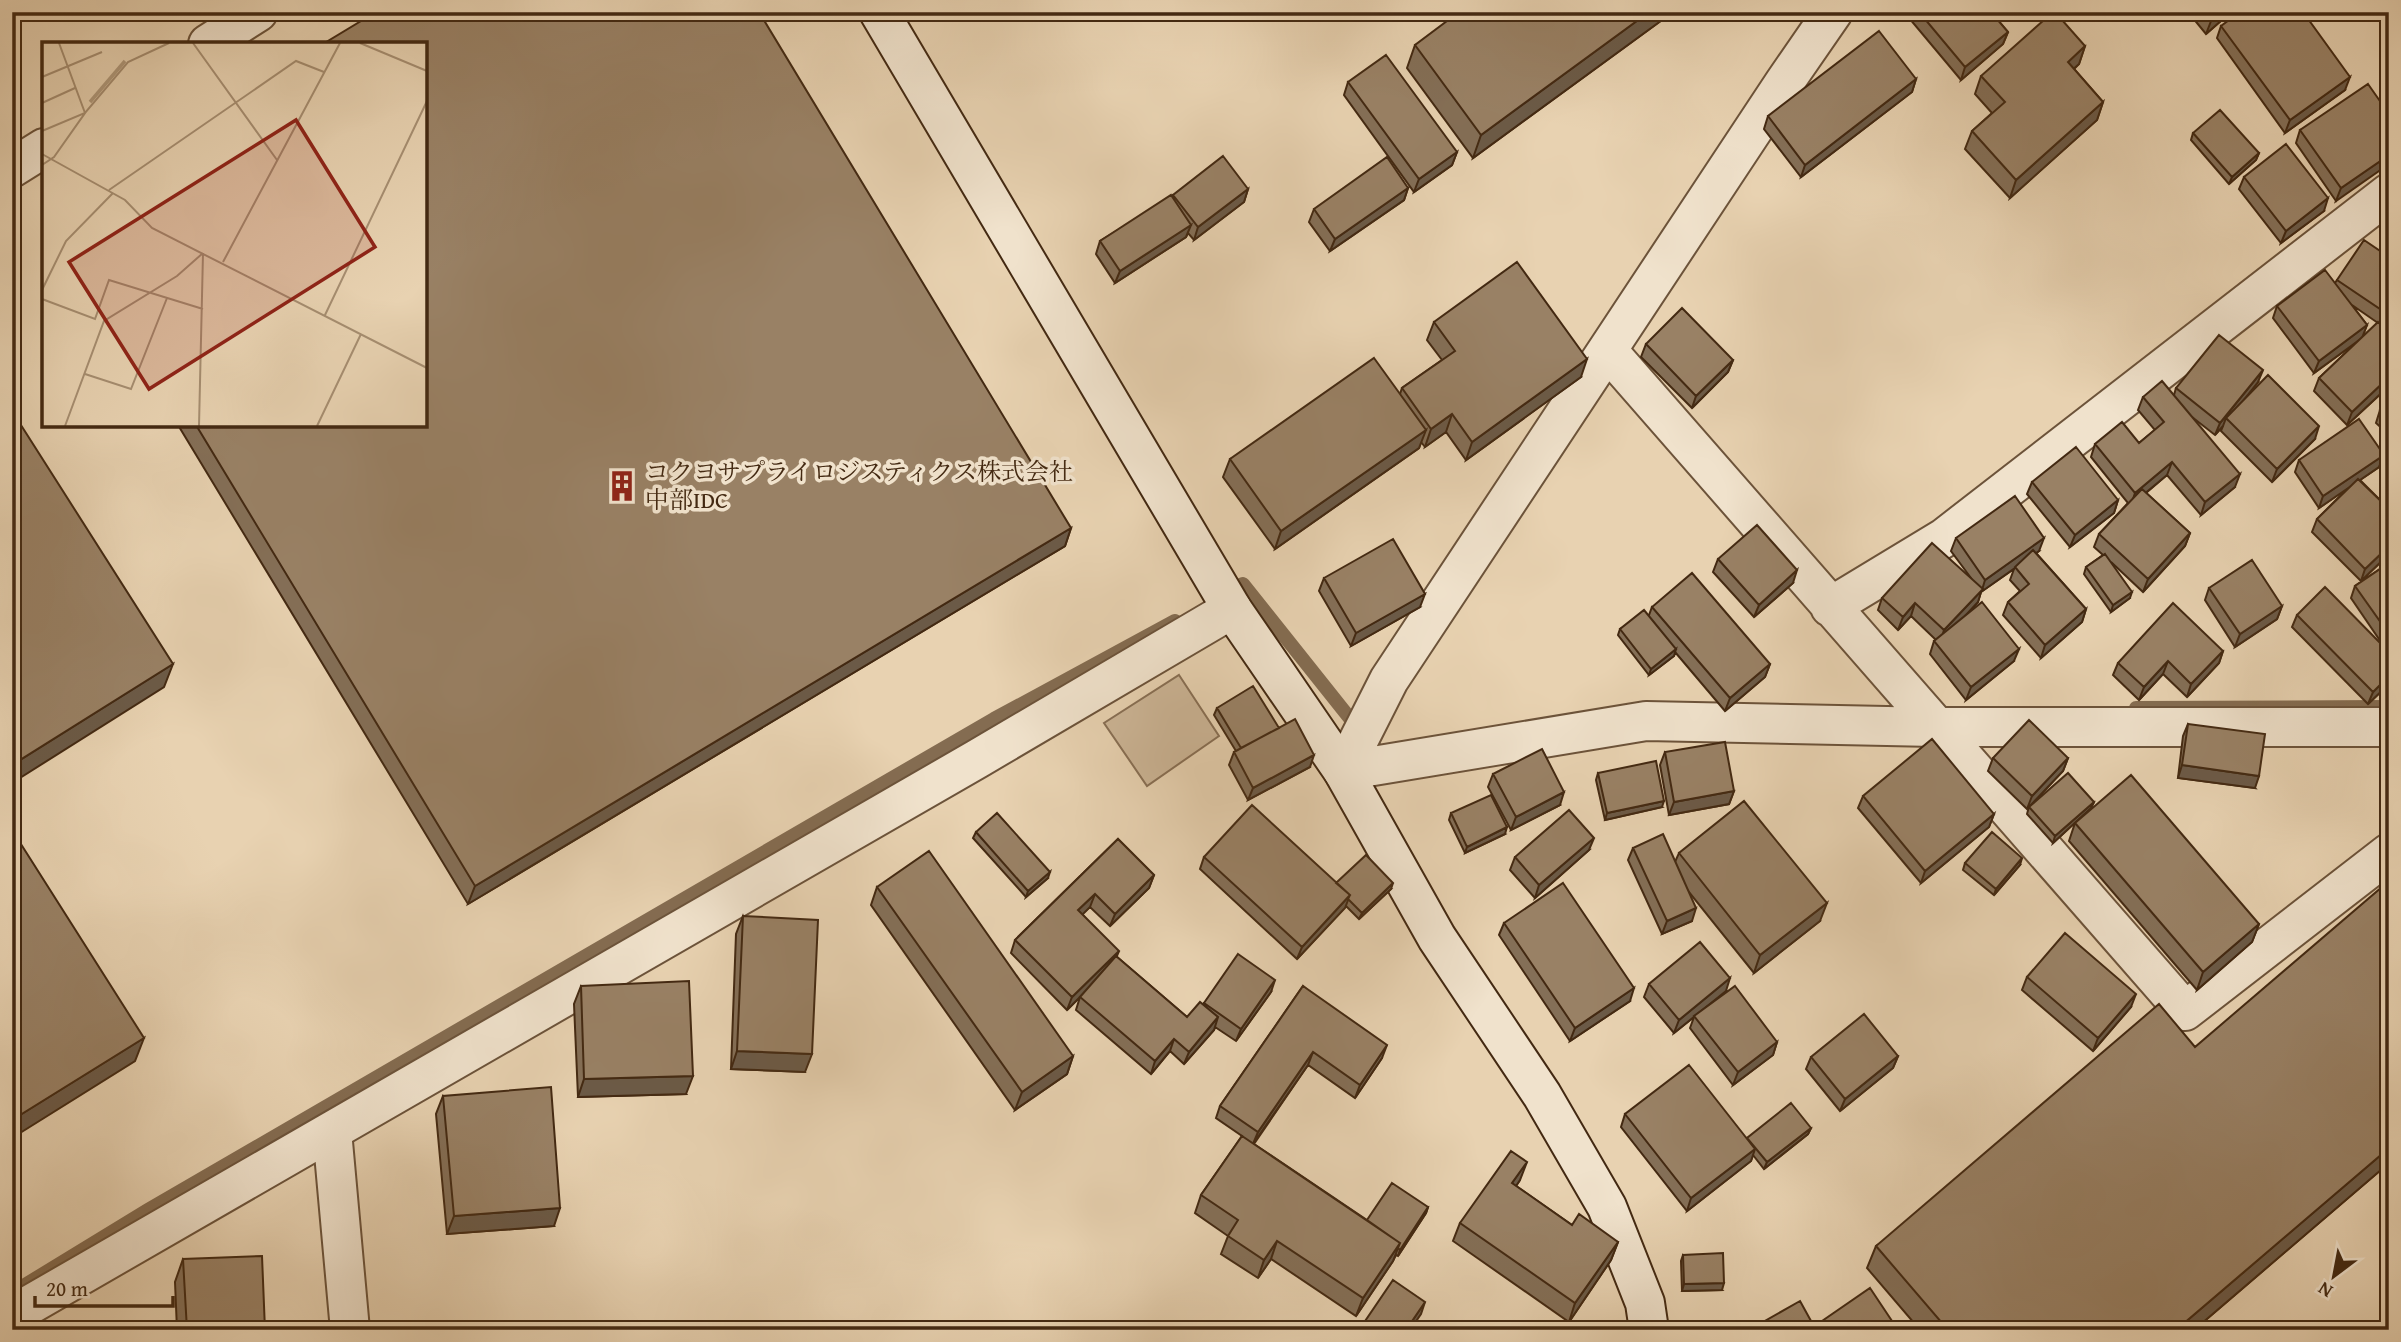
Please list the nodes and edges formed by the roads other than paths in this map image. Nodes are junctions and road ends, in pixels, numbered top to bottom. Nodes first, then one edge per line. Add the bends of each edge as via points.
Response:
1 (258, 12) edge
2 (879, 12) edge
3 (1833, 12) edge
4 (211, 42) edge
5 (42, 149) edge
6 (12, 168) edge
7 (2389, 193) edge
8 (1608, 351) junction
9 (1830, 607) junction
10 (1232, 609) junction
11 (1935, 727) junction
12 (2389, 727) edge
13 (1343, 771) junction
14 (2389, 853) edge
15 (332, 1131) junction
16 (12, 1315) edge
17 (350, 1330) edge
18 (1649, 1330) edge

1 - 4 street
2 - 10 street
3 - 8 street
5 - 6 street
7 - 9 street via 1944,538
8 - 9 street
8 - 13 street via 1389,680
9 - 11 street
10 - 13 street
10 - 15 street
11 - 12 street
11 - 13 street via 1646,721
11 - 14 street via 2185,1011
13 - 18 street via 1437,938 1542,1095 1607,1207 1645,1303
15 - 16 street
15 - 17 street

